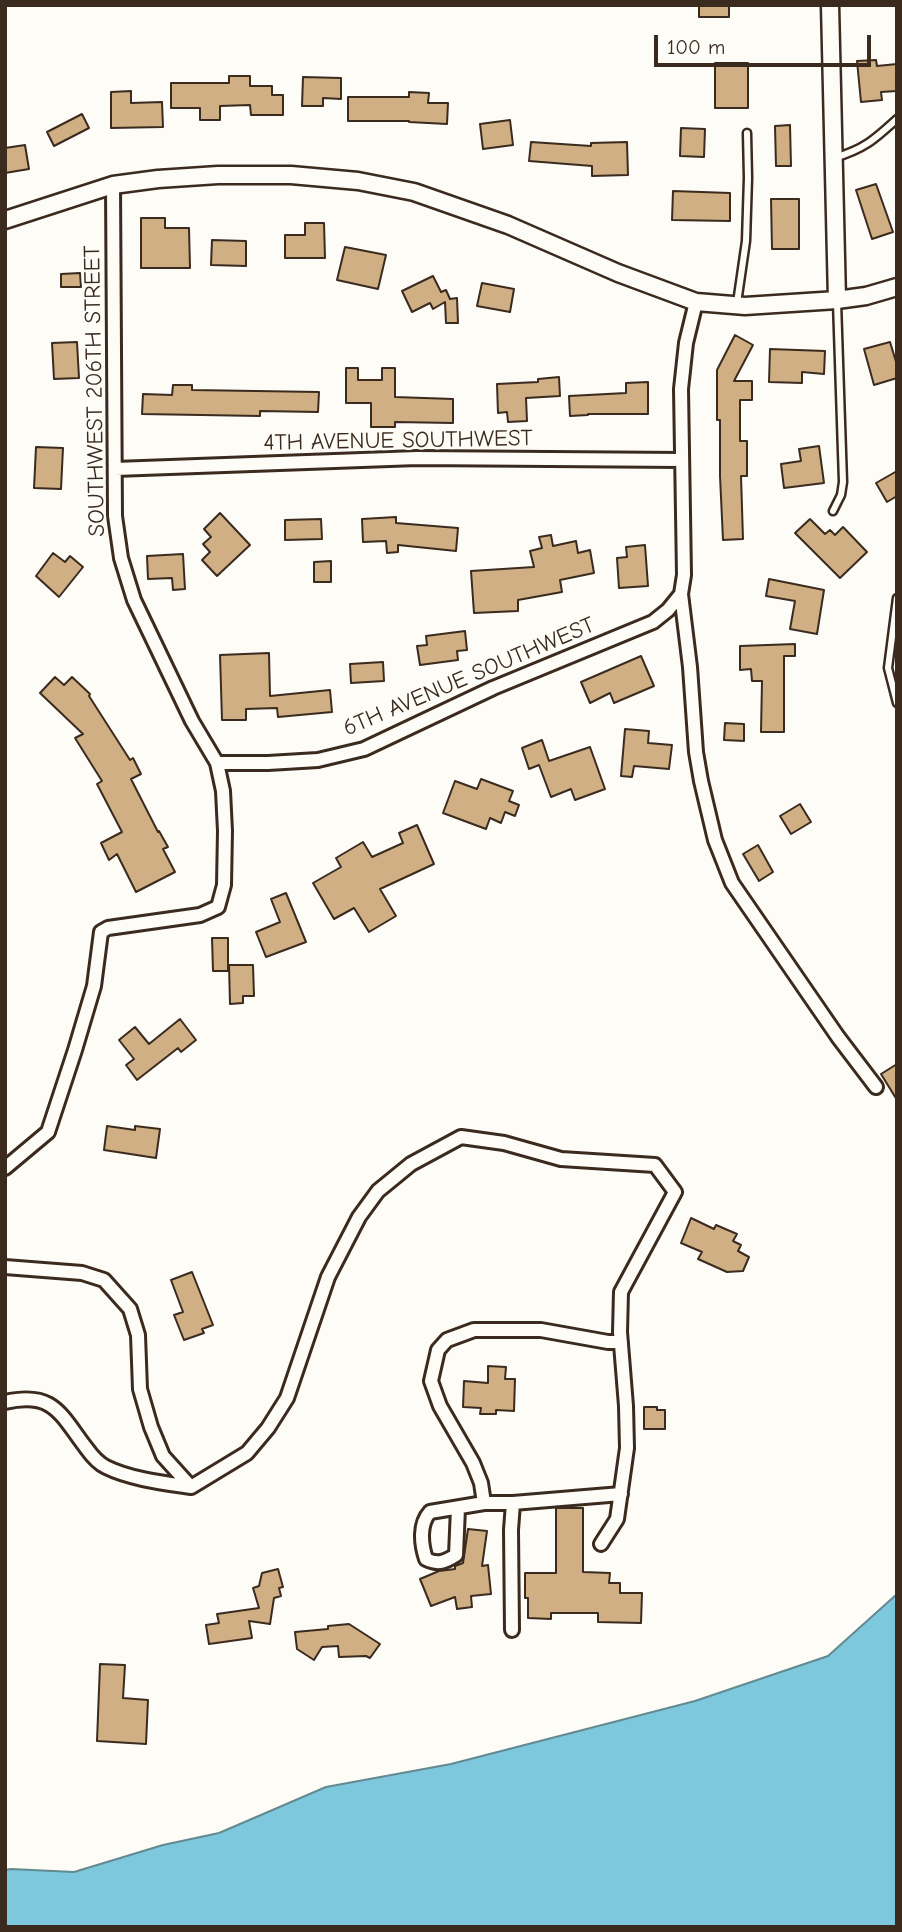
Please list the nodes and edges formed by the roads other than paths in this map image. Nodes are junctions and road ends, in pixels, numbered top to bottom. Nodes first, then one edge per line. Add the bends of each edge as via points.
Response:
1 (830, 5) edge
2 (897, 119) edge
3 (747, 133) dead end
4 (832, 159) junction
5 (113, 185) junction
6 (5, 220) edge
7 (896, 289) edge
8 (837, 300) junction
9 (696, 302) junction
10 (737, 305) junction
11 (682, 460) junction
12 (115, 470) junction
13 (833, 511) dead end
14 (681, 594) junction
15 (897, 598) edge
16 (897, 703) edge
17 (217, 763) junction
18 (877, 1087) dead end
19 (5, 1168) edge
20 (5, 1267) edge
21 (621, 1342) junction
22 (5, 1402) edge
23 (191, 1487) junction
24 (621, 1494) junction
25 (484, 1503) junction
26 (513, 1503) junction
27 (458, 1508) junction
28 (601, 1544) dead end
29 (512, 1630) dead end

1 - 4 street
2 - 4 lane via 867,145
3 - 10 lane via 746,241
4 - 8 street
5 - 6 street
5 - 9 street via 218,175 291,175 414,192
5 - 12 street, SOUTHWEST 206TH STREET
7 - 8 street
8 - 10 street
8 - 13 lane via 843,482
9 - 10 street
9 - 11 street via 681,389
11 - 12 street, 4TH AVENUE SOUTHWEST via 417,458
11 - 14 street
12 - 17 street, SOUTHWEST 206TH STREET via 121,558 134,600
14 - 17 street, 6TH AVENUE SOUTHWEST via 653,622 493,688 364,749 318,760
14 - 18 street via 699,772 715,840 732,883
15 - 16 lane via 888,667
17 - 19 street, SOUTHWEST 206TH STREET via 225,831 224,884 218,907 200,915 101,932 94,986 48,1132
20 - 23 street via 82,1273 104,1280 130,1310 138,1335 140,1389 151,1427 163,1456
21 - 23 street via 621,1292 675,1192 655,1165 561,1159 461,1137 411,1164 378,1192 359,1217 328,1277 287,1398 268,1428 247,1452
21 - 24 street via 627,1448
21 - 25 street via 541,1330 474,1330 447,1340 438,1350 431,1381 473,1463
22 - 23 street via 47,1402 106,1467
24 - 26 street
24 - 28 street via 617,1519
25 - 26 street
25 - 27 street
26 - 29 street
27 - 27 street via 426,1516 422,1537 426,1559 444,1562 456,1555

